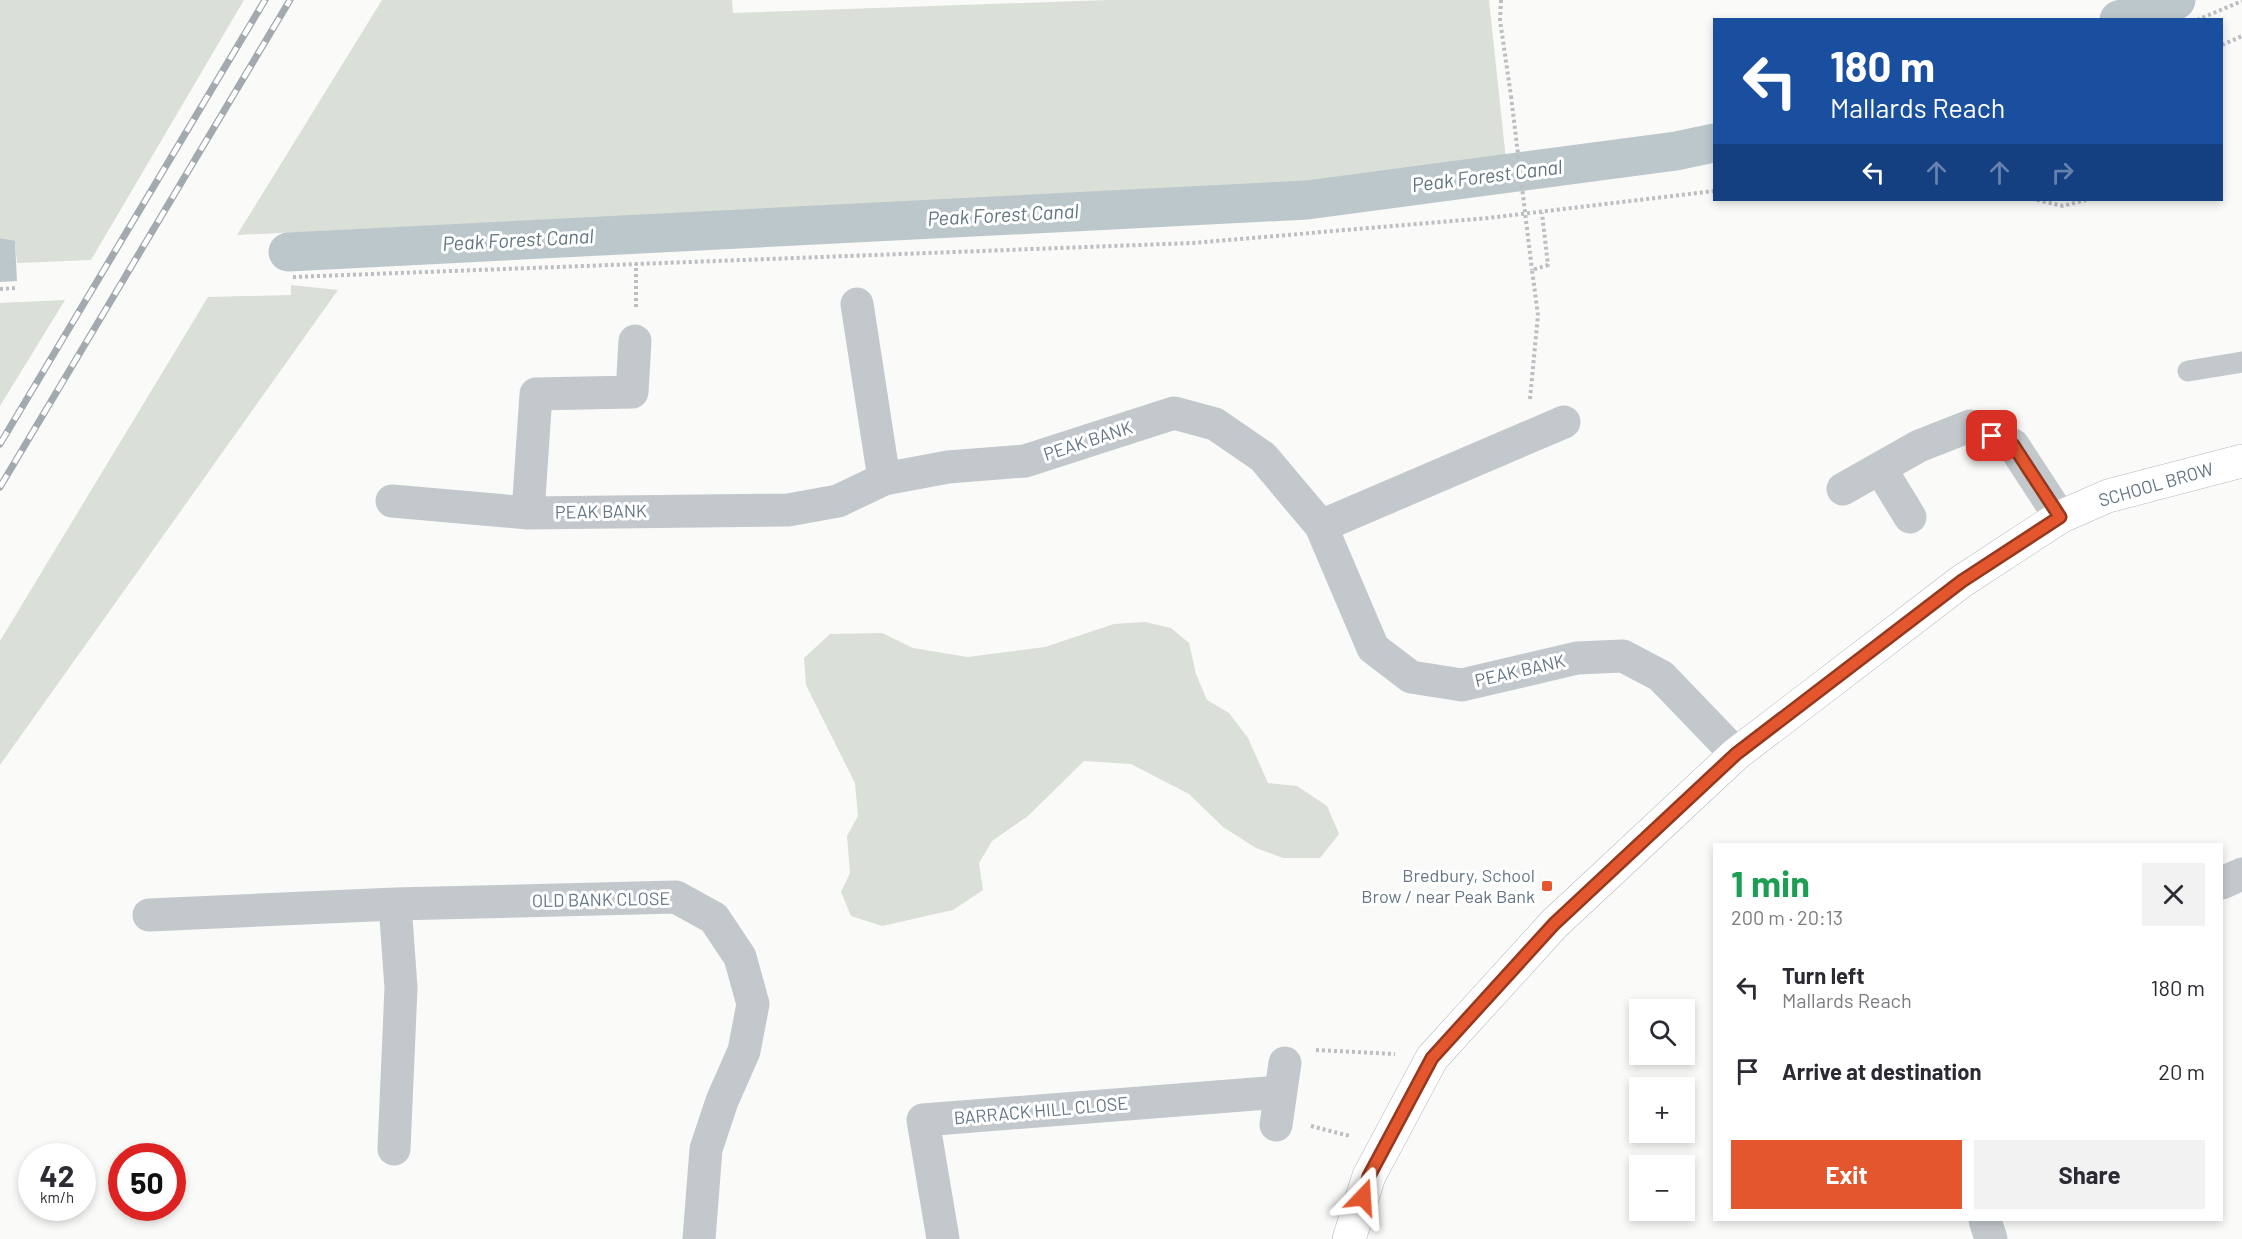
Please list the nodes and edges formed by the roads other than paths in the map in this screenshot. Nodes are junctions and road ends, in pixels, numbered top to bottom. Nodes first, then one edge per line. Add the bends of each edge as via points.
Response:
1 (858, 304) dead end
2 (635, 341) road end
3 (2241, 368) edge
4 (2188, 371) dead end
5 (1564, 422) dead end
6 (2242, 461) edge
7 (1880, 468) junction
8 (884, 479) junction
9 (1843, 489) dead end
10 (392, 501) dead end
11 (528, 513) junction
12 (1910, 517) dead end
13 (2060, 517) junction
14 (1321, 526) junction
15 (1736, 754) junction
16 (2242, 874) edge
17 (2223, 883) edge
18 (395, 904) junction
19 (149, 915) dead end
20 (1276, 1125) dead end
21 (394, 1149) dead end
22 (1986, 1221) edge
23 (699, 1239) edge
24 (943, 1239) edge
25 (1349, 1239) edge
26 (1991, 1239) edge

1 - 8 street
2 - 11 street, PEAK BANK via 632,392 536,394
3 - 4 lane
5 - 14 street
6 - 13 main road, SCHOOL BROW via 2108,496
7 - 9 street
7 - 12 street
7 - 13 street via 1919,446 1970,426 2013,445
8 - 11 street, PEAK BANK via 838,501 788,510
8 - 14 street, PEAK BANK via 948,467 1025,461 1174,413 1215,423 1263,457
10 - 11 street, PEAK BANK
13 - 15 main road, SCHOOL BROW via 1962,581
14 - 15 street, PEAK BANK via 1373,648 1411,677 1462,685 1577,658 1623,656 1660,676
15 - 25 main road, SCHOOL BROW via 1554,924 1432,1058 1369,1176
16 - 17 street
18 - 19 street, OLD BANK CLOSE
18 - 21 street via 400,988
18 - 23 street, OLD BANK CLOSE via 676,897 714,918 740,957 753,1004 744,1050 706,1149
20 - 24 street, BARRACK HILL CLOSE via 1283,1077 923,1120
22 - 26 street

